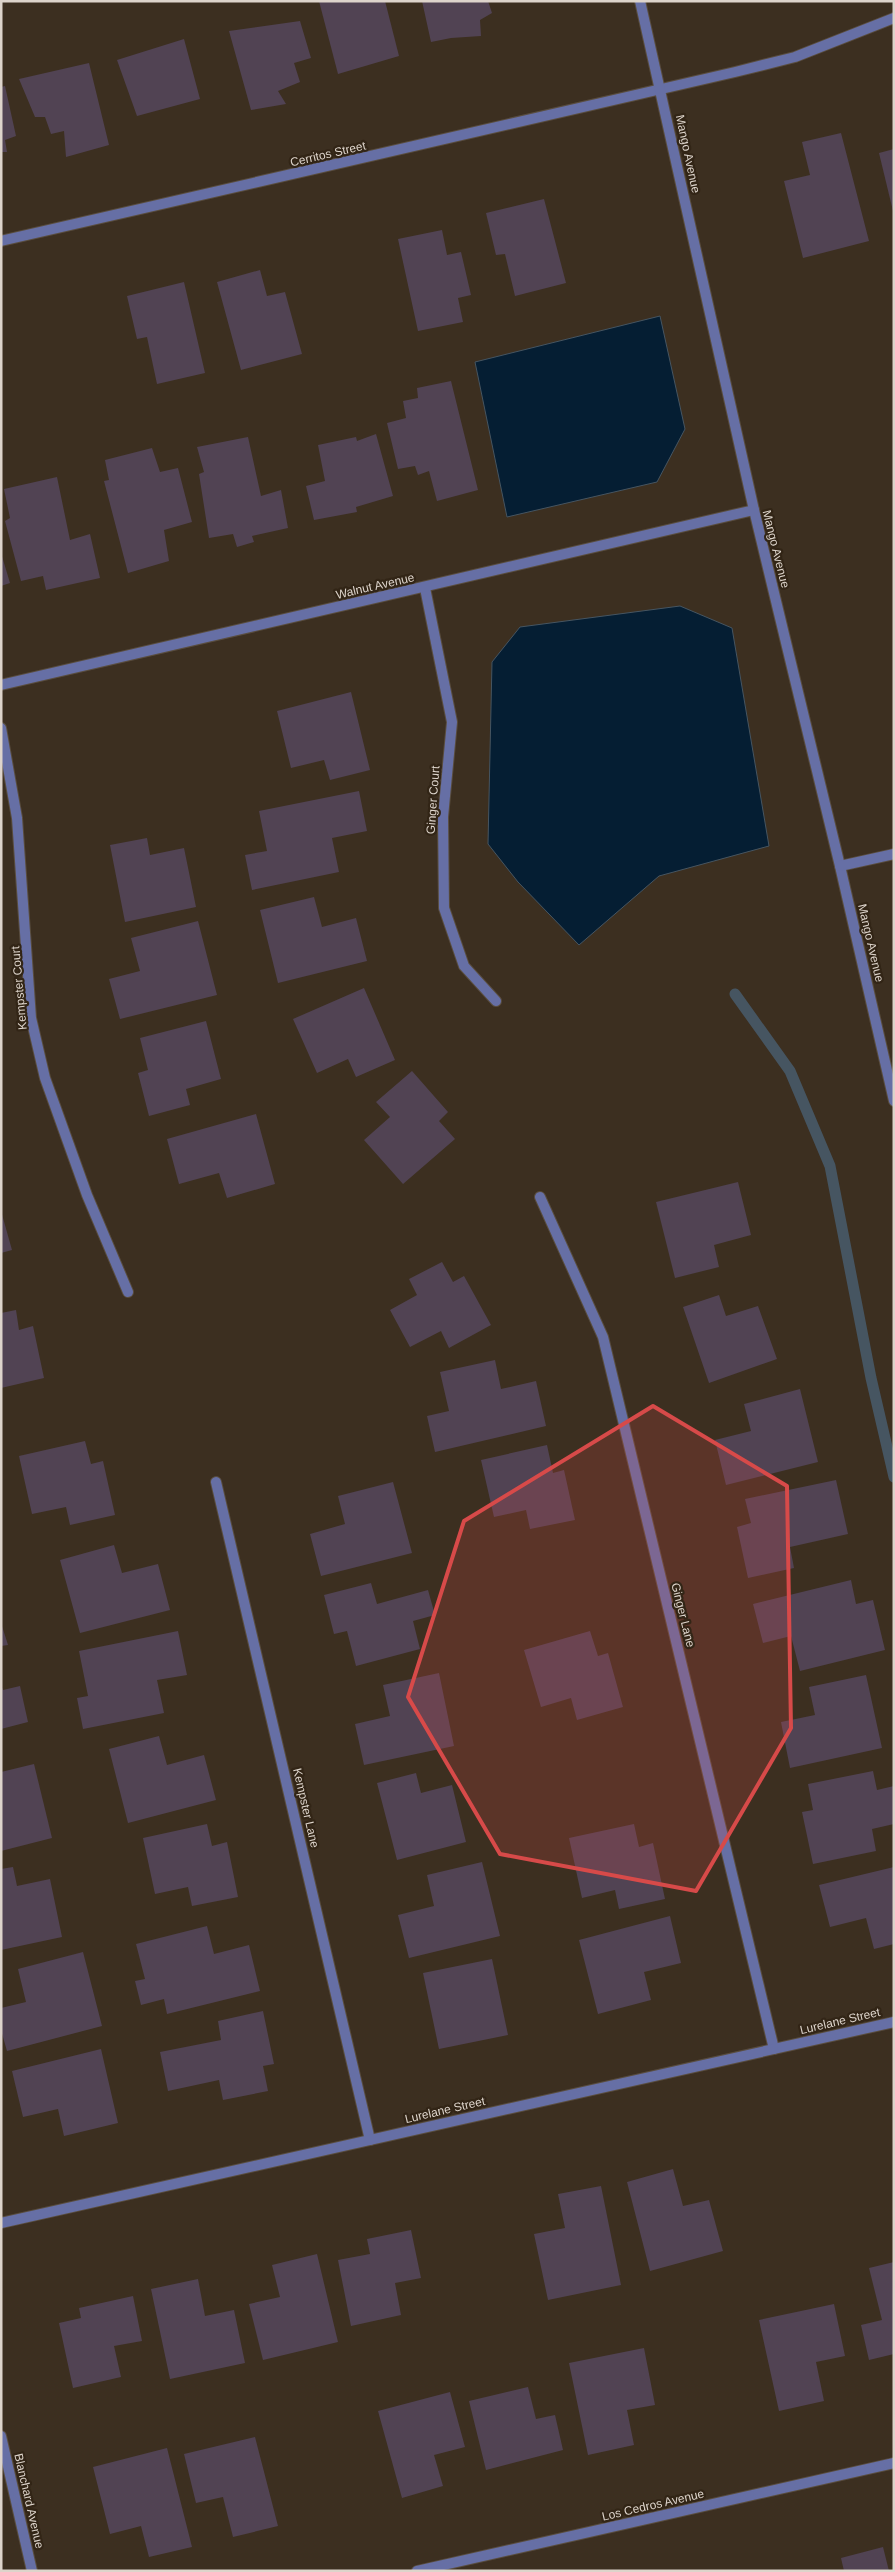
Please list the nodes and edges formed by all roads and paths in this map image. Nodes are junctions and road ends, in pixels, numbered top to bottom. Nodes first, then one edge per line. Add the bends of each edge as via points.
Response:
1 (640, 1) edge
2 (894, 18) edge
3 (661, 90) junction
4 (1, 241) edge
5 (754, 510) junction
6 (425, 588) junction
7 (1, 685) edge
8 (1, 728) edge
9 (894, 854) edge
10 (840, 866) junction
11 (496, 1001) dead end
12 (894, 1101) edge
13 (540, 1197) dead end
14 (128, 1292) dead end
15 (216, 1482) dead end
16 (894, 2022) edge
17 (774, 2049) junction
18 (370, 2140) junction
19 (1, 2223) edge
20 (1, 2436) edge
21 (894, 2463) edge
22 (32, 2571) edge
23 (417, 2571) edge

1 - 3 street, Mango Avenue
2 - 3 street, Cerritos Street via 795,57
3 - 4 street, Cerritos Street
3 - 5 street, Mango Avenue
5 - 6 street, Walnut Avenue
5 - 10 street, Mango Avenue
6 - 7 street, Walnut Avenue
6 - 11 street, Ginger Court via 452,722 443,817 444,908 464,966
8 - 14 street, Kempster Court via 17,818 31,1018 44,1078 87,1195
9 - 10 street
10 - 12 street, Mango Avenue
13 - 17 street, Ginger Lane via 603,1337
15 - 18 street, Kempster Lane
16 - 17 street, Lurelane Street
17 - 18 street, Lurelane Street
18 - 19 street, Lurelane Street
20 - 22 street, Blanchard Avenue
21 - 23 street, Los Cedros Avenue

